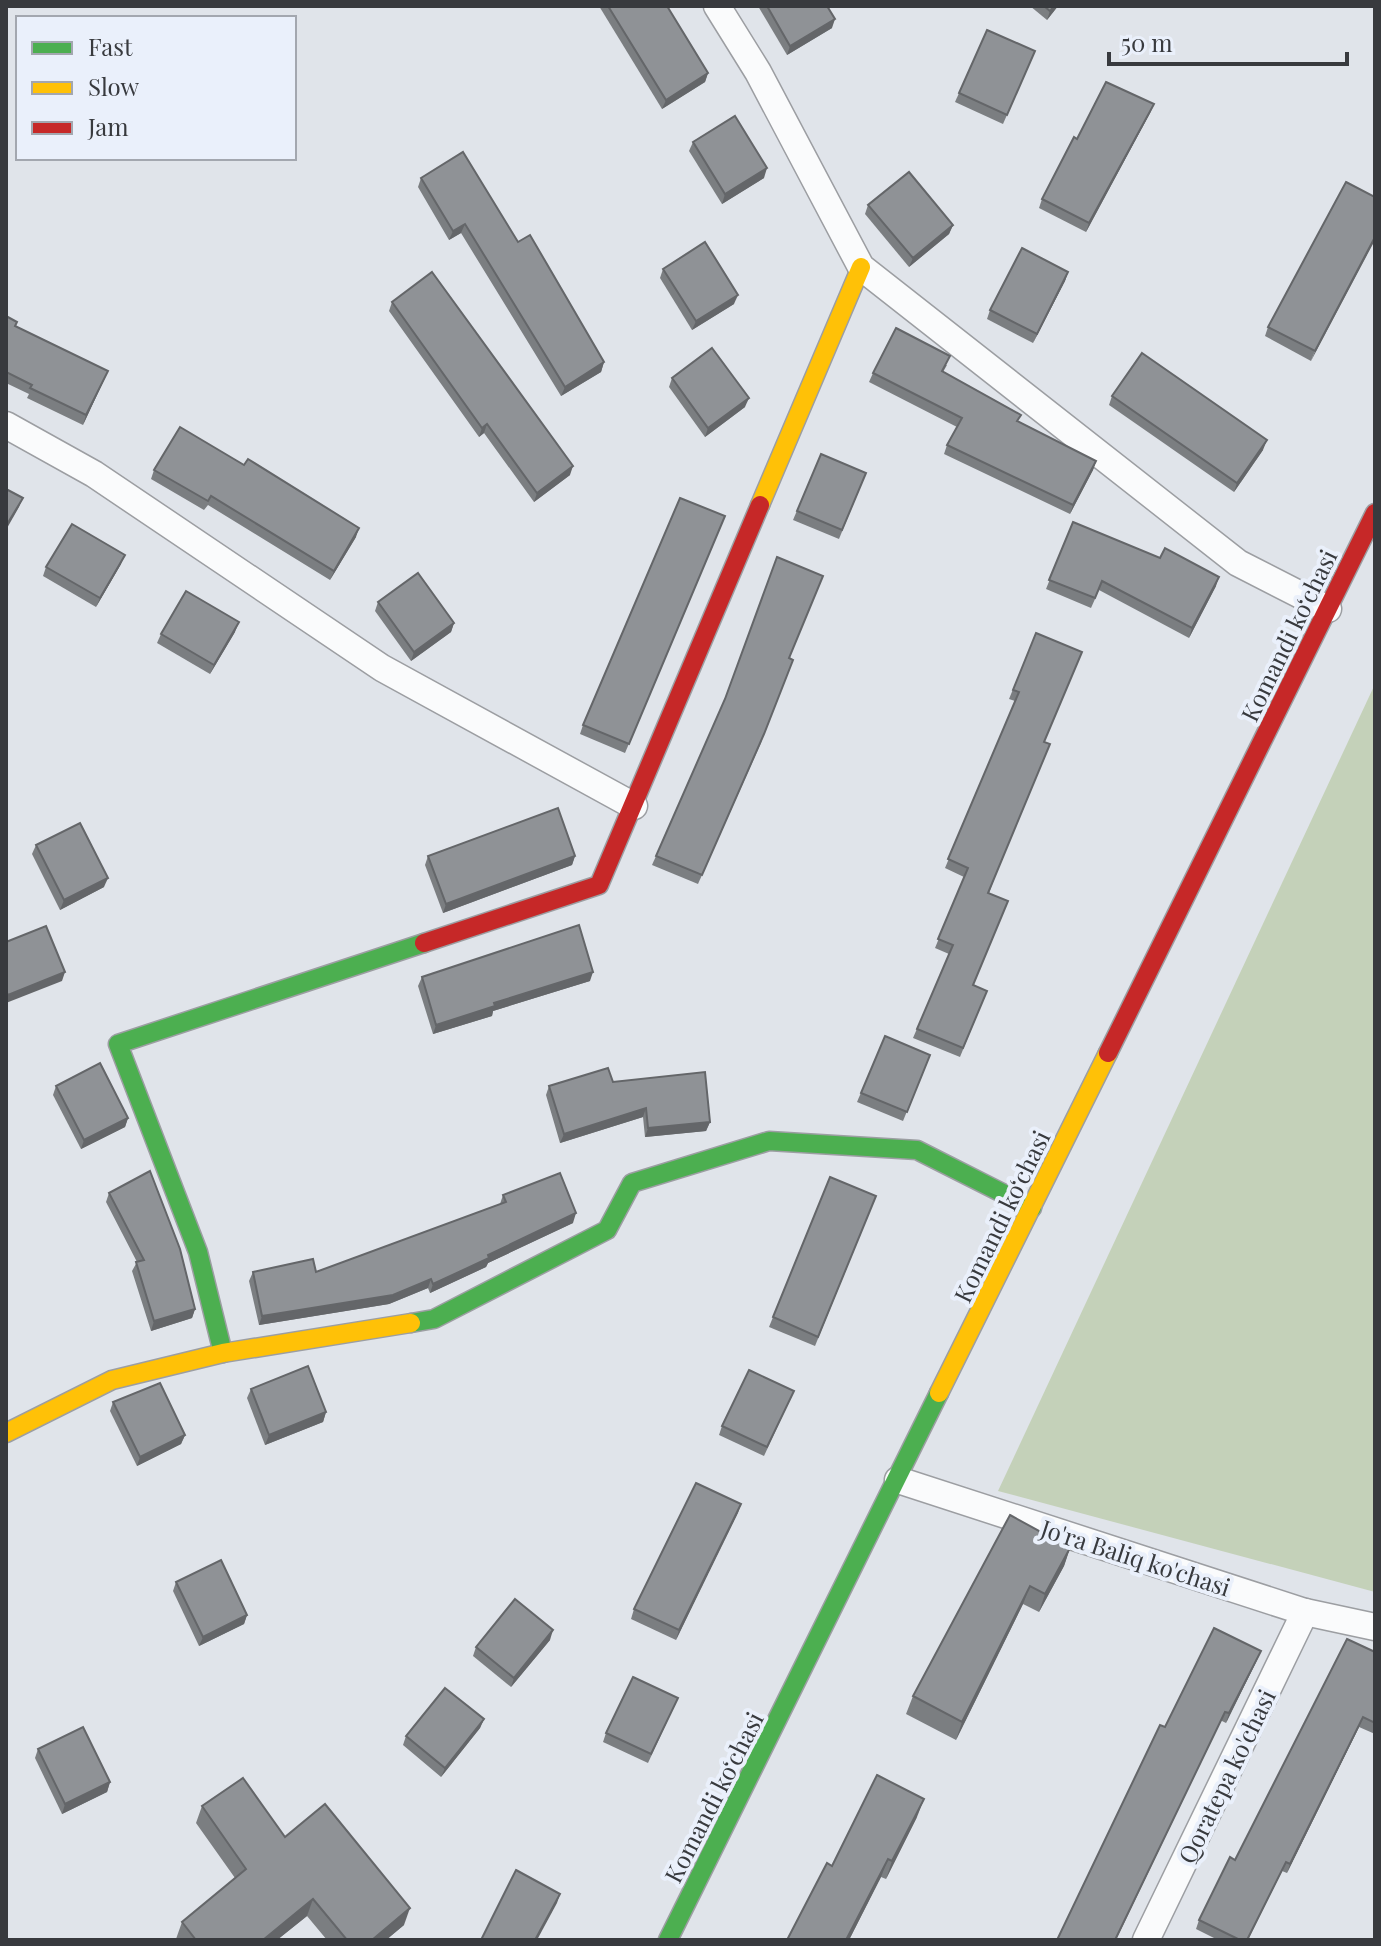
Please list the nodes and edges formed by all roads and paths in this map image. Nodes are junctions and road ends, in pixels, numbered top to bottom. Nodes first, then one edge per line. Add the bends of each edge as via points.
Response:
1 (717, 6) edge
2 (861, 267) junction
3 (6, 425) edge
4 (1375, 513) edge
5 (1328, 609) junction
6 (634, 806) junction
7 (1032, 1208) junction
8 (223, 1353) junction
9 (6, 1433) edge
10 (898, 1480) junction
11 (1305, 1612) junction
12 (1375, 1627) edge
13 (668, 1940) edge
14 (1146, 1940) edge

1 - 2 street via 758,72
2 - 5 street via 1238,563
2 - 6 street
3 - 6 street via 94,474 382,668
4 - 5 street, Komandi ko‘chasi
5 - 7 street, Komandi ko‘chasi
6 - 8 street via 599,885 118,1044 198,1252
7 - 8 street via 917,1150 769,1141 632,1183 607,1230 434,1319
7 - 10 street, Komandi ko‘chasi
8 - 9 street via 112,1380
10 - 11 street, Jo'ra Baliq ko'chasi
10 - 13 street, Komandi ko‘chasi
11 - 12 street, Jo'ra Baliq ko'chasi
11 - 14 street, Qoratepa ko'chasi

